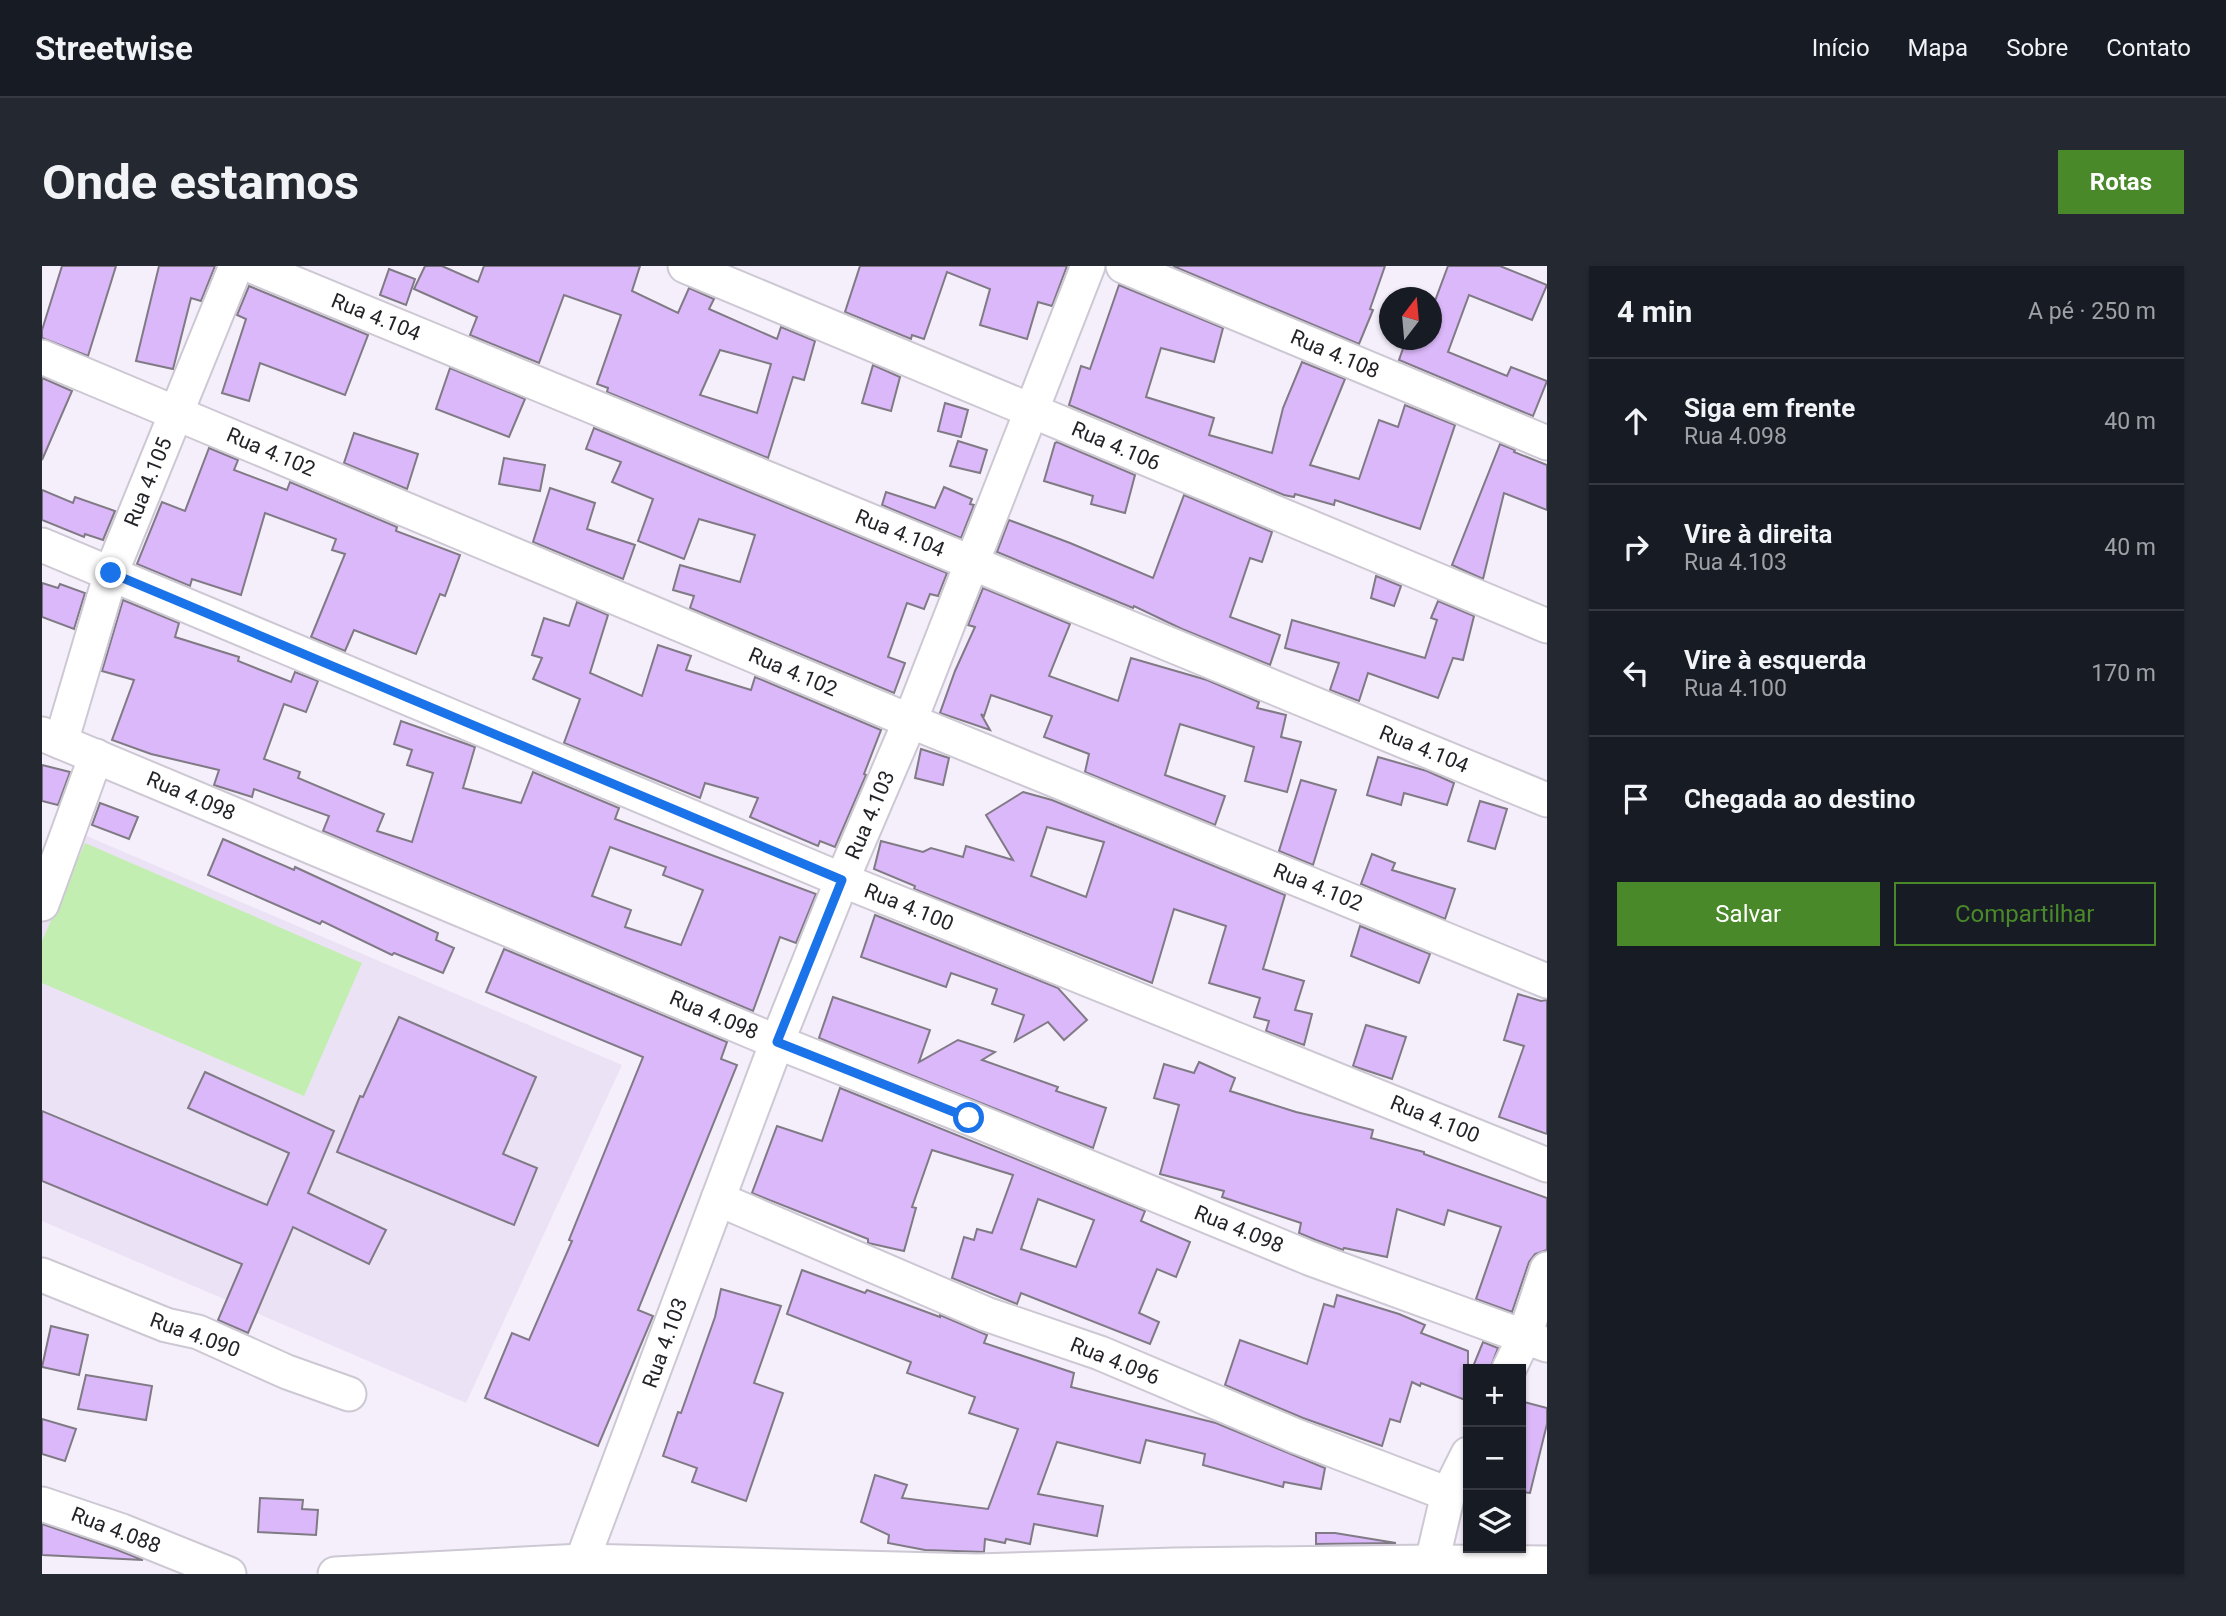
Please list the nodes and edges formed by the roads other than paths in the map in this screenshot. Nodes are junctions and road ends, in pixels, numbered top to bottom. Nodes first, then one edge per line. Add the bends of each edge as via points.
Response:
1 (236, 266) edge
2 (252, 266) edge
3 (685, 266) edge
4 (1088, 266) edge
5 (1124, 266) edge
6 (42, 357) edge
7 (1031, 411) junction
8 (177, 412) junction
9 (1547, 443) edge
10 (42, 544) edge
11 (973, 563) junction
12 (111, 573) junction
13 (1547, 625) edge
14 (911, 721) junction
15 (52, 738) edge
16 (96, 756) junction
17 (1547, 800) edge
18 (842, 880) junction
19 (42, 904) edge
20 (1547, 981) edge
21 (777, 1042) junction
22 (1547, 1165) edge
23 (719, 1199) junction
24 (1547, 1269) edge
25 (42, 1275) edge
26 (1536, 1342) edge
27 (1514, 1364) edge
28 (349, 1394) dead end
29 (1463, 1464) edge
30 (1448, 1494) junction
31 (42, 1504) edge
32 (582, 1561) junction
33 (1432, 1562) junction
34 (1547, 1563) edge
35 (629, 1569) edge
36 (1512, 1569) edge
37 (1175, 1570) edge
38 (229, 1574) edge
39 (335, 1574) edge

1 - 8 street, Rua 4.105
2 - 11 street, Rua 4.104
3 - 7 street, Rua 4.106
4 - 7 street, Rua 4.103
5 - 9 street, Rua 4.108
6 - 8 street, Rua 4.102
7 - 11 street, Rua 4.103
7 - 13 street, Rua 4.106
8 - 12 street, Rua 4.105
8 - 14 street, Rua 4.102
10 - 12 street, Rua 4.100
11 - 14 street, Rua 4.103
11 - 17 street, Rua 4.104
12 - 15 street, Rua 4.105
12 - 18 street, Rua 4.100
14 - 18 street, Rua 4.103
14 - 20 street, Rua 4.102
15 - 16 street, Rua 4.098
16 - 19 street
16 - 21 street, Rua 4.098
18 - 21 street, Rua 4.103
18 - 22 street, Rua 4.100
21 - 23 street, Rua 4.103
21 - 26 street, Rua 4.098 via 1309,1258
23 - 30 street, Rua 4.096 via 986,1314 1100,1353
23 - 32 street, Rua 4.103
24 - 26 street
25 - 28 street, Rua 4.090
26 - 27 street
29 - 30 street
30 - 33 street
31 - 38 street, Rua 4.088
32 - 35 street
32 - 39 street
33 - 36 street
33 - 37 street
34 - 36 street
35 - 37 street

